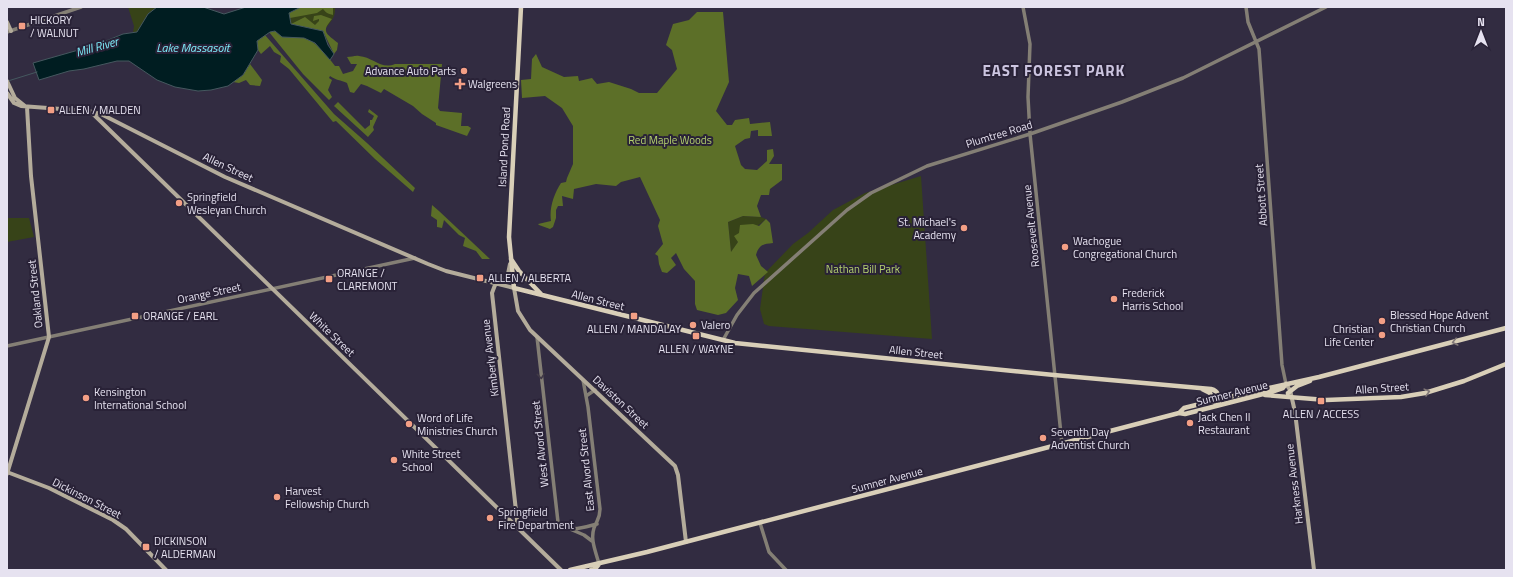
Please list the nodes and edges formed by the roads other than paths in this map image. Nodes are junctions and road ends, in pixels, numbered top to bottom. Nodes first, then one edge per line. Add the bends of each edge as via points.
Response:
1 (81, 7) edge
2 (520, 7) edge
3 (1023, 7) edge
4 (1246, 7) edge
5 (1326, 7) edge
6 (7, 22) edge
7 (9, 31) edge
8 (1256, 43) junction
9 (8, 83) edge
10 (7, 93) edge
11 (27, 107) junction
12 (90, 111) junction
13 (1030, 134) junction
14 (510, 257) junction
15 (415, 258) junction
16 (497, 284) junction
17 (514, 288) junction
18 (272, 289) junction
19 (543, 295) junction
20 (1506, 328) edge
21 (49, 337) junction
22 (537, 337) junction
23 (722, 340) junction
24 (7, 346) edge
25 (548, 346) junction
26 (539, 350) junction
27 (1506, 364) edge
28 (1054, 375) junction
29 (1319, 377) junction
30 (583, 379) junction
31 (1286, 384) junction
32 (1199, 388) junction
33 (595, 390) junction
34 (1290, 393) junction
35 (586, 396) junction
36 (1254, 396) junction
37 (1220, 399) junction
38 (1212, 401) junction
39 (1218, 405) junction
40 (1179, 413) junction
41 (1062, 444) junction
42 (7, 472) edge
43 (760, 523) junction
44 (596, 524) junction
45 (517, 527) junction
46 (570, 529) junction
47 (592, 540) junction
48 (686, 542) junction
49 (599, 564) junction
50 (166, 570) edge
51 (560, 570) edge
52 (570, 570) edge
53 (591, 570) edge
54 (786, 570) edge
55 (1314, 570) edge

1 - 7 street
2 - 14 main road, Island Pond Road
3 - 13 street, Roosevelt Avenue via 1030,44
4 - 8 street, Abbott Street via 1248,22
5 - 8 street, Plumtree Road
6 - 7 main road
8 - 13 street, Plumtree Road via 1183,78
8 - 31 street, Abbott Street via 1259,49 1282,365
9 - 11 main road via 16,99
10 - 11 main road, Allen Street via 18,106
11 - 12 main road, Allen Street
11 - 21 main road, Oakland Street via 31,176
12 - 15 main road, Allen Street via 109,117 226,177
12 - 18 main road, White Street
13 - 23 street, Plumtree Road via 928,166 862,199 754,293
13 - 28 street, Roosevelt Avenue
14 - 16 main road via 508,278
14 - 17 main road, Island Pond Road
14 - 19 main road via 519,271
15 - 16 main road, Allen Street via 446,271
15 - 18 street, Orange Street
16 - 17 main road, Allen Street
16 - 45 main road, Kimberly Avenue via 493,287 492,293
17 - 19 main road, Allen Street
17 - 22 main road, Daviston Street via 519,314
18 - 21 street, Orange Street
18 - 45 main road, White Street
19 - 23 main road, Allen Street
20 -> 29 main road, Sumner Avenue
21 - 24 street, Orange Street
21 - 42 main road, Oakland Street
22 - 25 main road, Daviston Street
22 - 26 street, West Alvord Street
23 - 28 main road, Allen Street via 738,344
25 - 26 street
25 - 30 main road, Daviston Street
26 -> 46 street, West Alvord Street via 558,520 563,528
34 -> 27 main road, Allen Street via 1332,400 1401,397 1464,381
28 - 32 main road, Allen Street
28 - 41 street, Roosevelt Avenue
29 - 31 main road, Sumner Avenue
29 - 34 main road, Sumner Avenue
30 - 33 main road, Daviston Street
30 - 35 street, East Alvord Street
31 - 34 main road
31 - 36 main road, Sumner Avenue via 1282,389
31 - 37 main road, Sumner Avenue
32 - 37 main road, Allen Street via 1213,389
32 - 38 main road via 1209,392
33 - 35 street
33 - 48 main road, Daviston Street via 675,467
34 - 36 main road, Allen Street
34 - 55 main road, Harkness Avenue via 1295,412
35 - 44 street, East Alvord Street via 600,510
36 - 39 main road, Sumner Avenue
37 - 38 main road, Sumner Avenue
37 - 39 main road
38 - 39 main road
38 - 40 main road, Sumner Avenue via 1184,408
39 - 40 main road, Sumner Avenue via 1185,414
40 - 41 main road, Sumner Avenue
41 - 43 main road, Sumner Avenue
42 - 50 main road, Dickinson Street via 55,491 113,520 126,529
43 - 48 main road, Sumner Avenue
43 - 54 street via 768,551
44 - 46 street
44 - 47 street, East Alvord Street
45 - 51 main road, White Street
46 - 47 street, West Alvord Street
47 - 49 street
48 - 49 main road, Sumner Avenue
49 - 52 main road, Sumner Avenue
49 - 53 main road, Sumner Avenue

